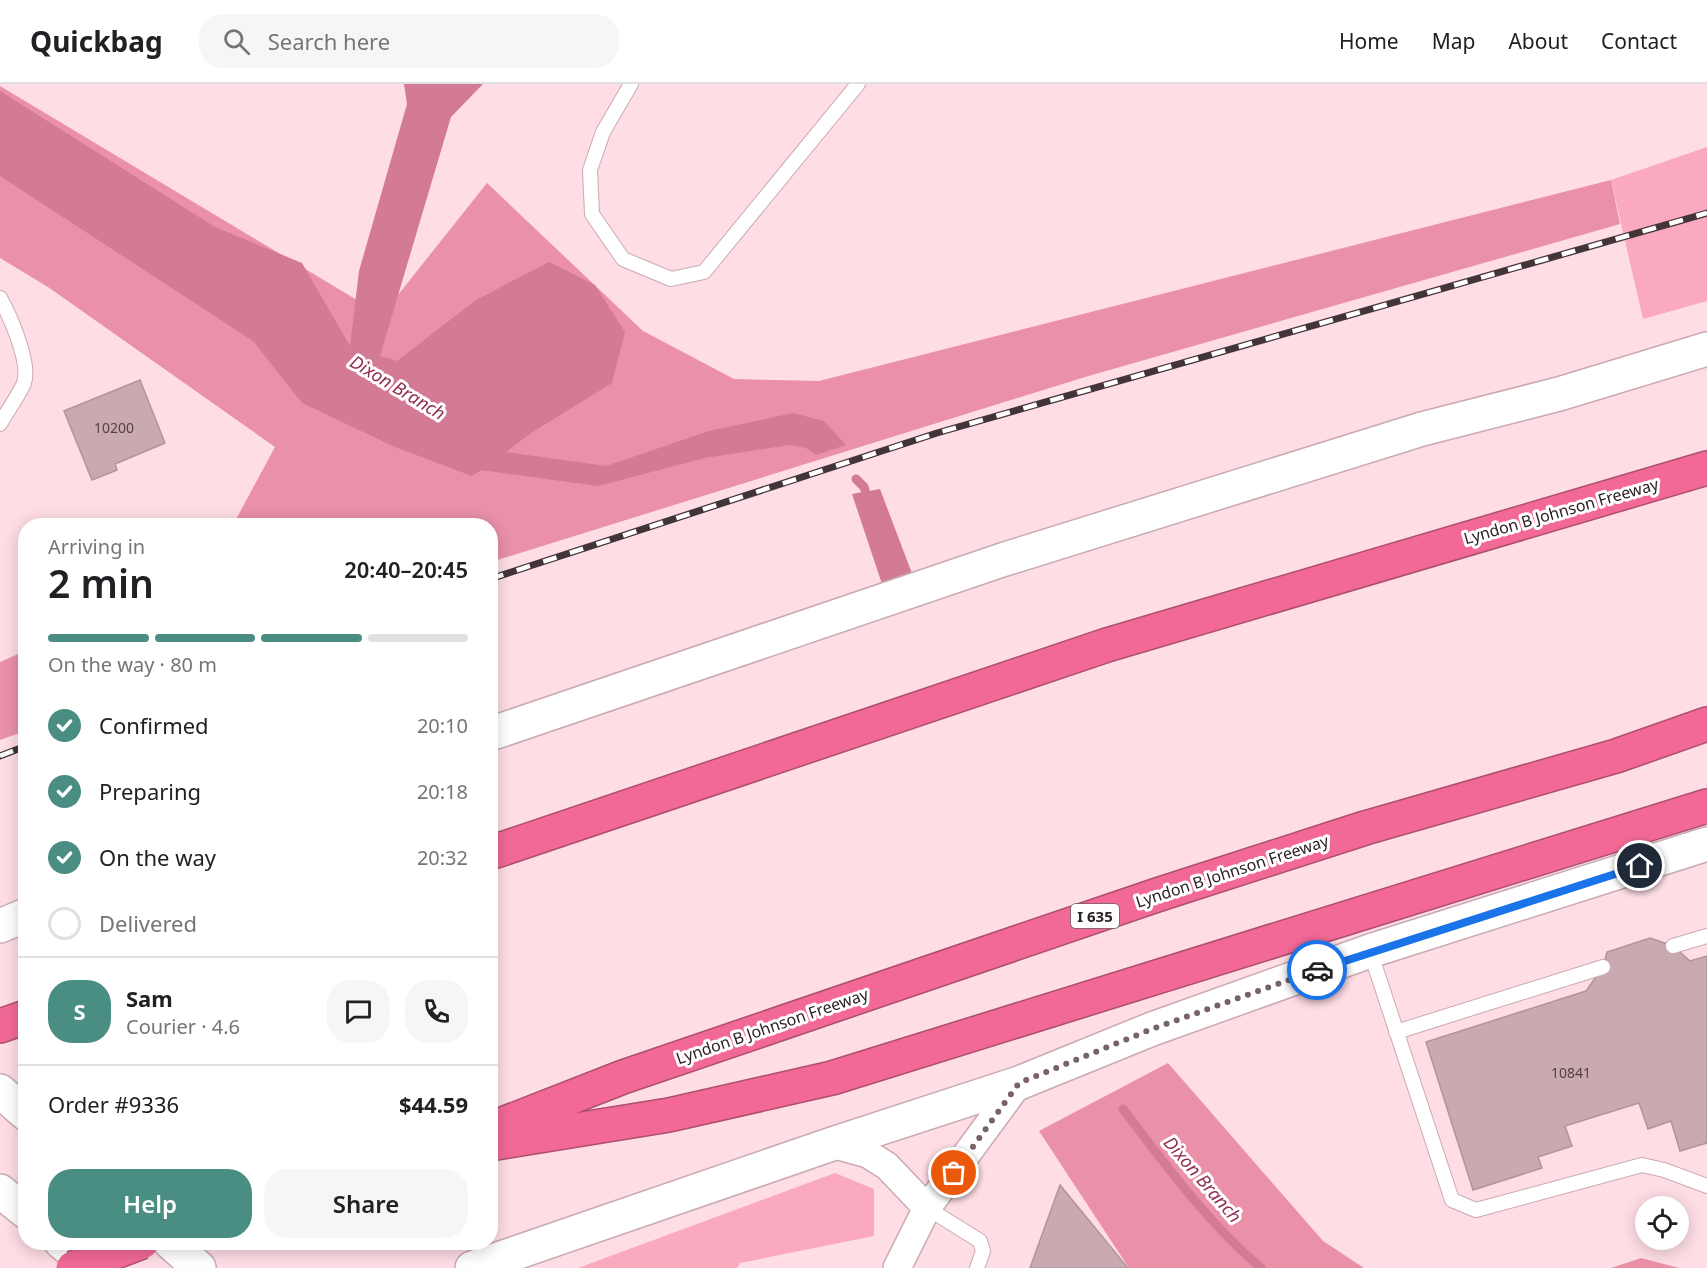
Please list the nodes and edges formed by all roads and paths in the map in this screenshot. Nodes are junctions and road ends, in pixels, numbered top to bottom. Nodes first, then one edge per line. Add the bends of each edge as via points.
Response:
1 (631, 84) edge
2 (858, 84) edge
3 (0, 298) edge
4 (1707, 349) edge
5 (0, 424) edge
6 (1699, 469) edge
7 (1707, 724) edge
8 (498, 731) edge
9 (1707, 806) edge
10 (1707, 844) edge
11 (498, 850) edge
12 (18, 918) edge
13 (0, 926) edge
14 (1707, 936) edge
15 (1673, 946) dead end
16 (1370, 951) junction
17 (1603, 967) dead end
18 (18, 1020) edge
19 (0, 1026) edge
20 (1396, 1032) junction
21 (1019, 1083) junction
22 (0, 1091) edge
23 (18, 1107) edge
24 (498, 1126) edge
25 (498, 1143) edge
26 (832, 1144) junction
27 (1707, 1186) edge
28 (0, 1191) edge
29 (18, 1206) edge
30 (927, 1208) junction
31 (71, 1250) edge
32 (121, 1250) edge
33 (179, 1250) edge
34 (74, 1268) edge
35 (93, 1268) edge
36 (199, 1268) edge
37 (472, 1268) edge
38 (897, 1268) edge
39 (977, 1268) edge

1 - 2 lane via 603,132 590,171 592,214 623,259 671,279 704,272
3 - 5 lane via 26,366 24,382
4 - 8 main road via 1281,471 840,614
6 - 11 highway, Lyndon B Johnson Freeway via 1107,645
7 - 24 highway, Lyndon B Johnson Freeway / I 635 via 1616,756 1365,828 1156,895 623,1077
9 - 25 highway via 832,1078 669,1115
10 - 16 main road
12 - 13 main road
14 - 15 lane
16 - 20 lane
16 - 21 main road via 1152,1029
17 - 20 lane
18 - 19 highway
20 - 27 lane via 1452,1200 1476,1210 1642,1165
21 - 26 main road
21 - 30 street
22 - 23 main road
26 - 30 street via 868,1154 887,1166
26 - 37 main road
28 - 29 main road
30 - 38 street
30 - 39 lane via 980,1242 983,1251
31 - 35 main road
32 - 34 highway, bridge
33 - 36 main road

